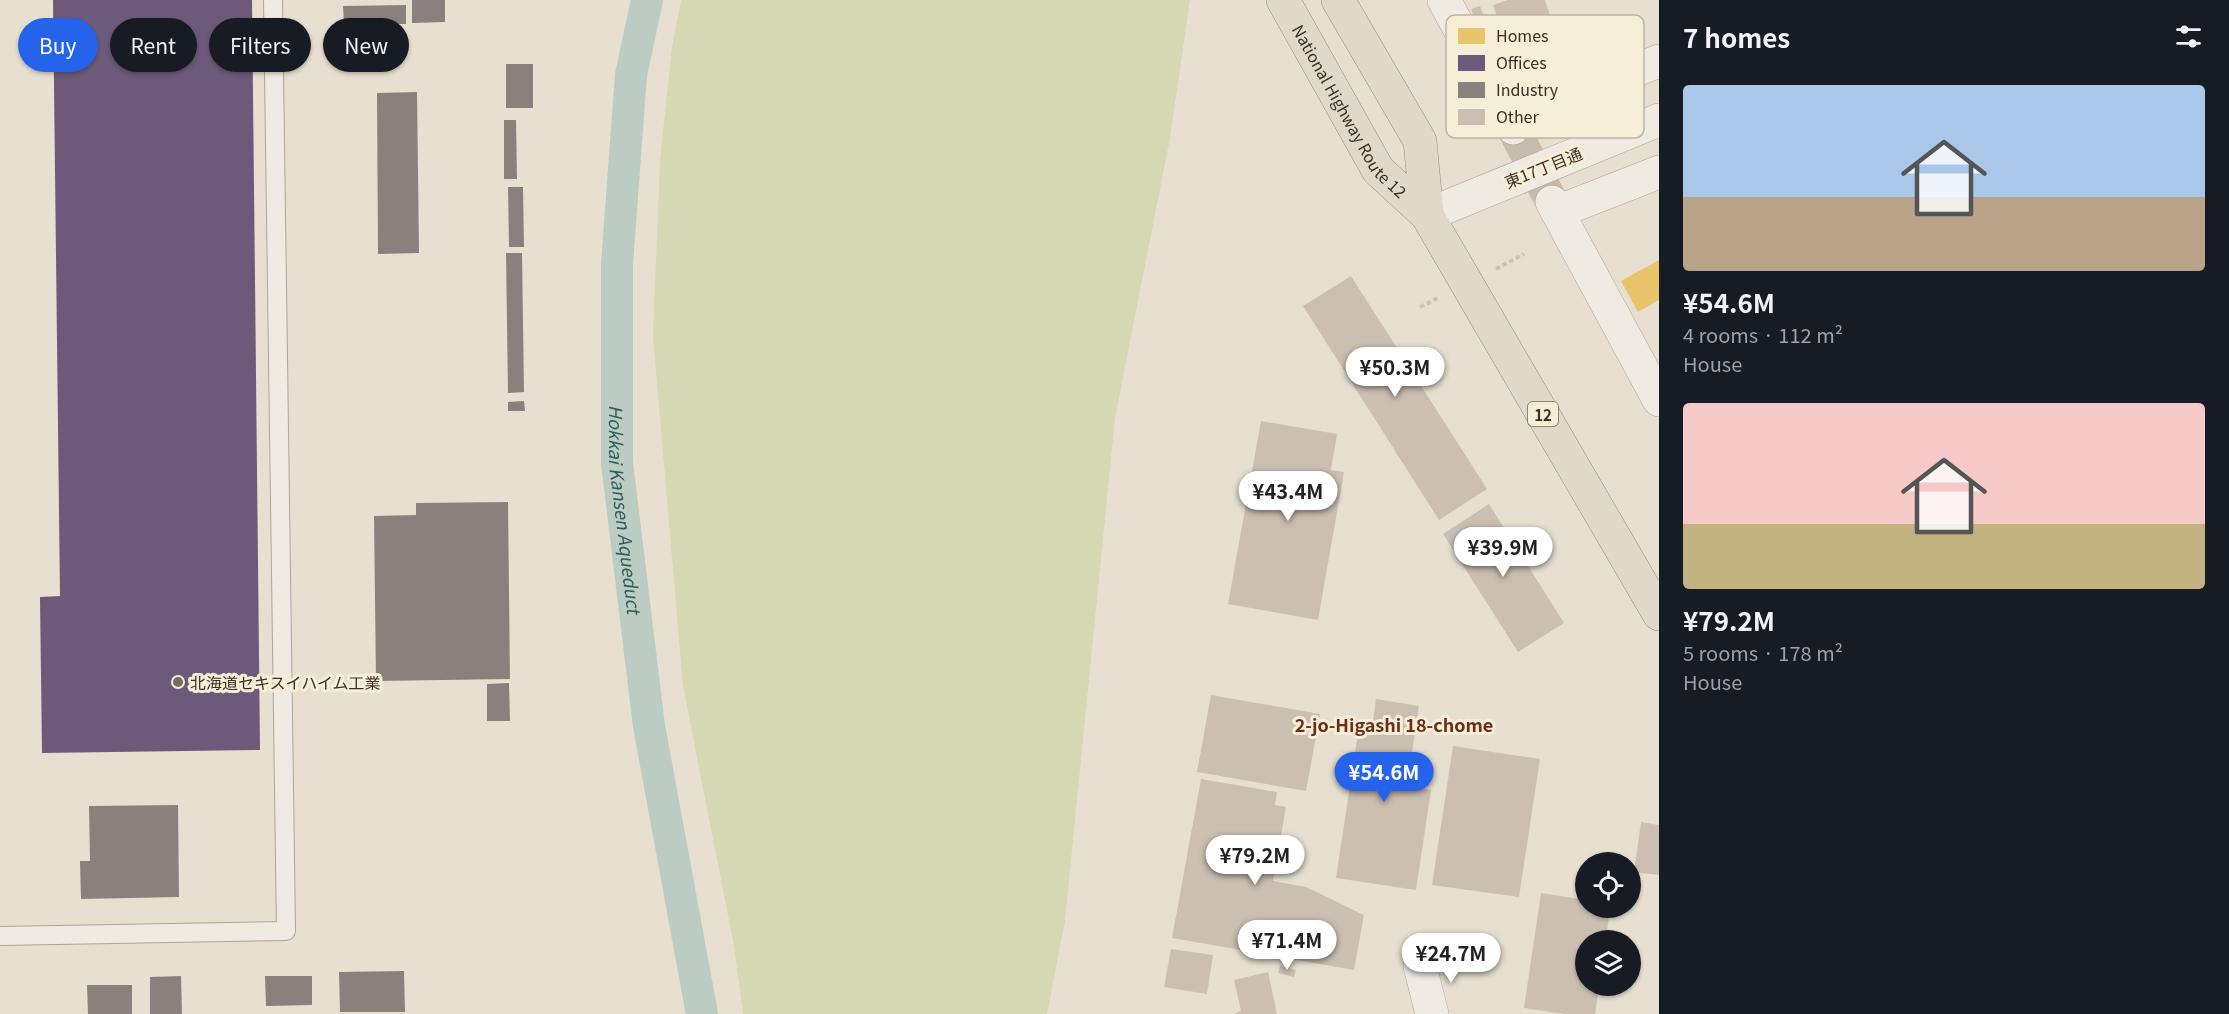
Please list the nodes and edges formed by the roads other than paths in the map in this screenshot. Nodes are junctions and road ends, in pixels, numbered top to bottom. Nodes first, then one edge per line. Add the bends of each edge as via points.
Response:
1 (273, 0) edge
2 (1283, 0) edge
3 (1338, 0) edge
4 (1444, 0) edge
5 (1452, 15) edge
6 (1659, 61) edge
7 (1644, 67) edge
8 (1659, 120) edge
9 (1644, 126) edge
10 (1615, 138) edge
11 (1659, 172) edge
12 (1427, 214) junction
13 (1659, 400) edge
14 (1659, 614) edge
15 (0, 936) edge
16 (1420, 966) dead end
17 (1432, 1014) edge

1 - 15 lane via 286,932
2 - 12 highway, National Highway Route 12 / 12 via 1378,170
3 - 12 highway, National Highway Route 12 / 12 via 1420,141
4 - 5 street
6 - 7 street
8 - 9 street, 東17丁目通
10 - 12 street, 東17丁目通
11 - 13 street via 1555,207
12 - 14 highway, National Highway Route 12 / 12
16 - 17 street

